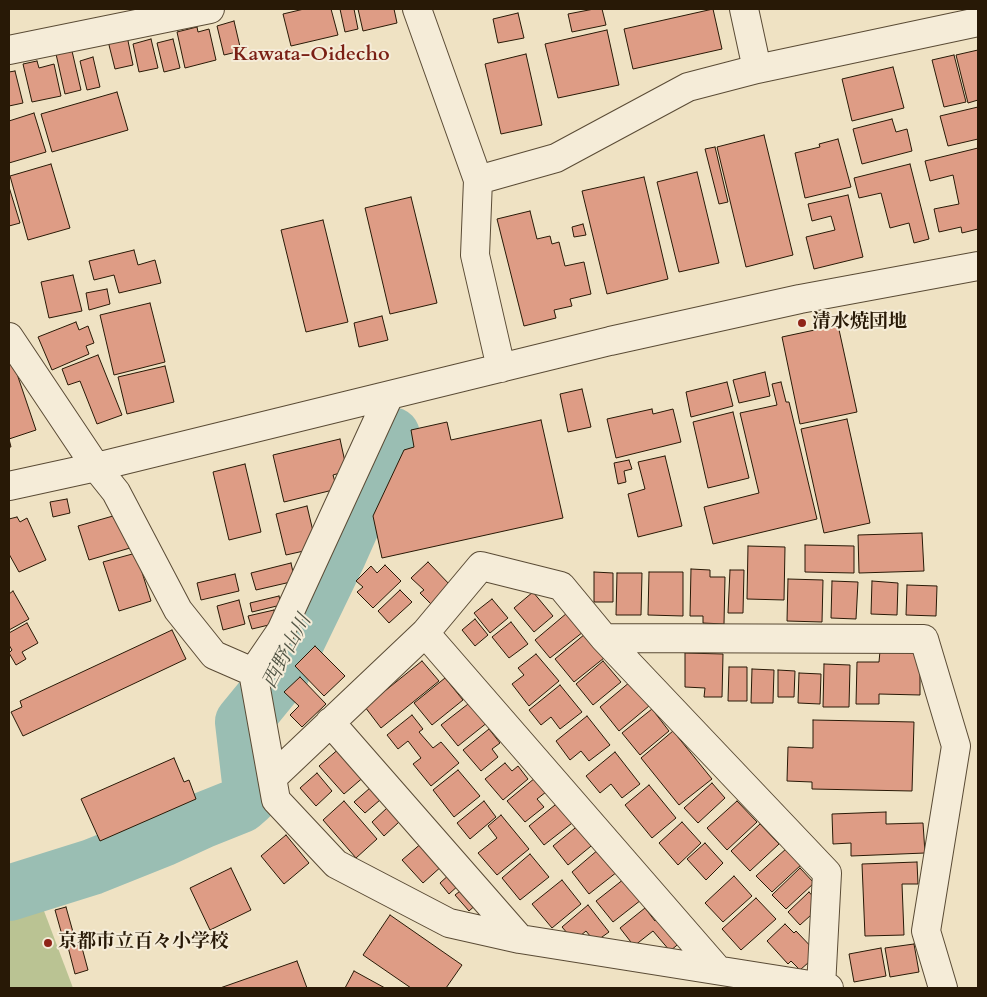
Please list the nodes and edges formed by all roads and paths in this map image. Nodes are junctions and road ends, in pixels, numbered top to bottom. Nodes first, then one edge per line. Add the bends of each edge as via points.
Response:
1 (210, 9) edge
2 (416, 9) edge
3 (744, 9) edge
4 (978, 22) edge
5 (9, 50) edge
6 (757, 69) junction
7 (478, 180) junction
8 (978, 266) edge
9 (12, 341) edge
10 (501, 368) junction
11 (389, 396) junction
12 (96, 467) junction
13 (9, 486) edge
14 (424, 632) junction
15 (604, 638) junction
16 (253, 672) junction
17 (330, 722) junction
18 (272, 778) junction
19 (520, 938) junction
20 (718, 970) junction
21 (825, 988) edge
22 (943, 988) edge

1 - 5 street
2 - 7 street
3 - 6 street
4 - 6 street
6 - 7 street via 688,87 556,158
7 - 10 street via 475,255
8 - 10 street via 791,302
9 - 12 street
10 - 11 street
11 - 12 street
11 - 16 street via 281,631
12 - 13 street
12 - 16 street via 116,492 178,610 214,655
14 - 15 street via 481,566 561,586
14 - 17 street
14 - 20 street
15 - 21 street via 827,873
15 - 22 street via 924,639 956,746 926,931
16 - 18 street
17 - 18 street
17 - 19 street
18 - 19 street via 276,800 336,864 449,923
19 - 20 street
20 - 21 street

